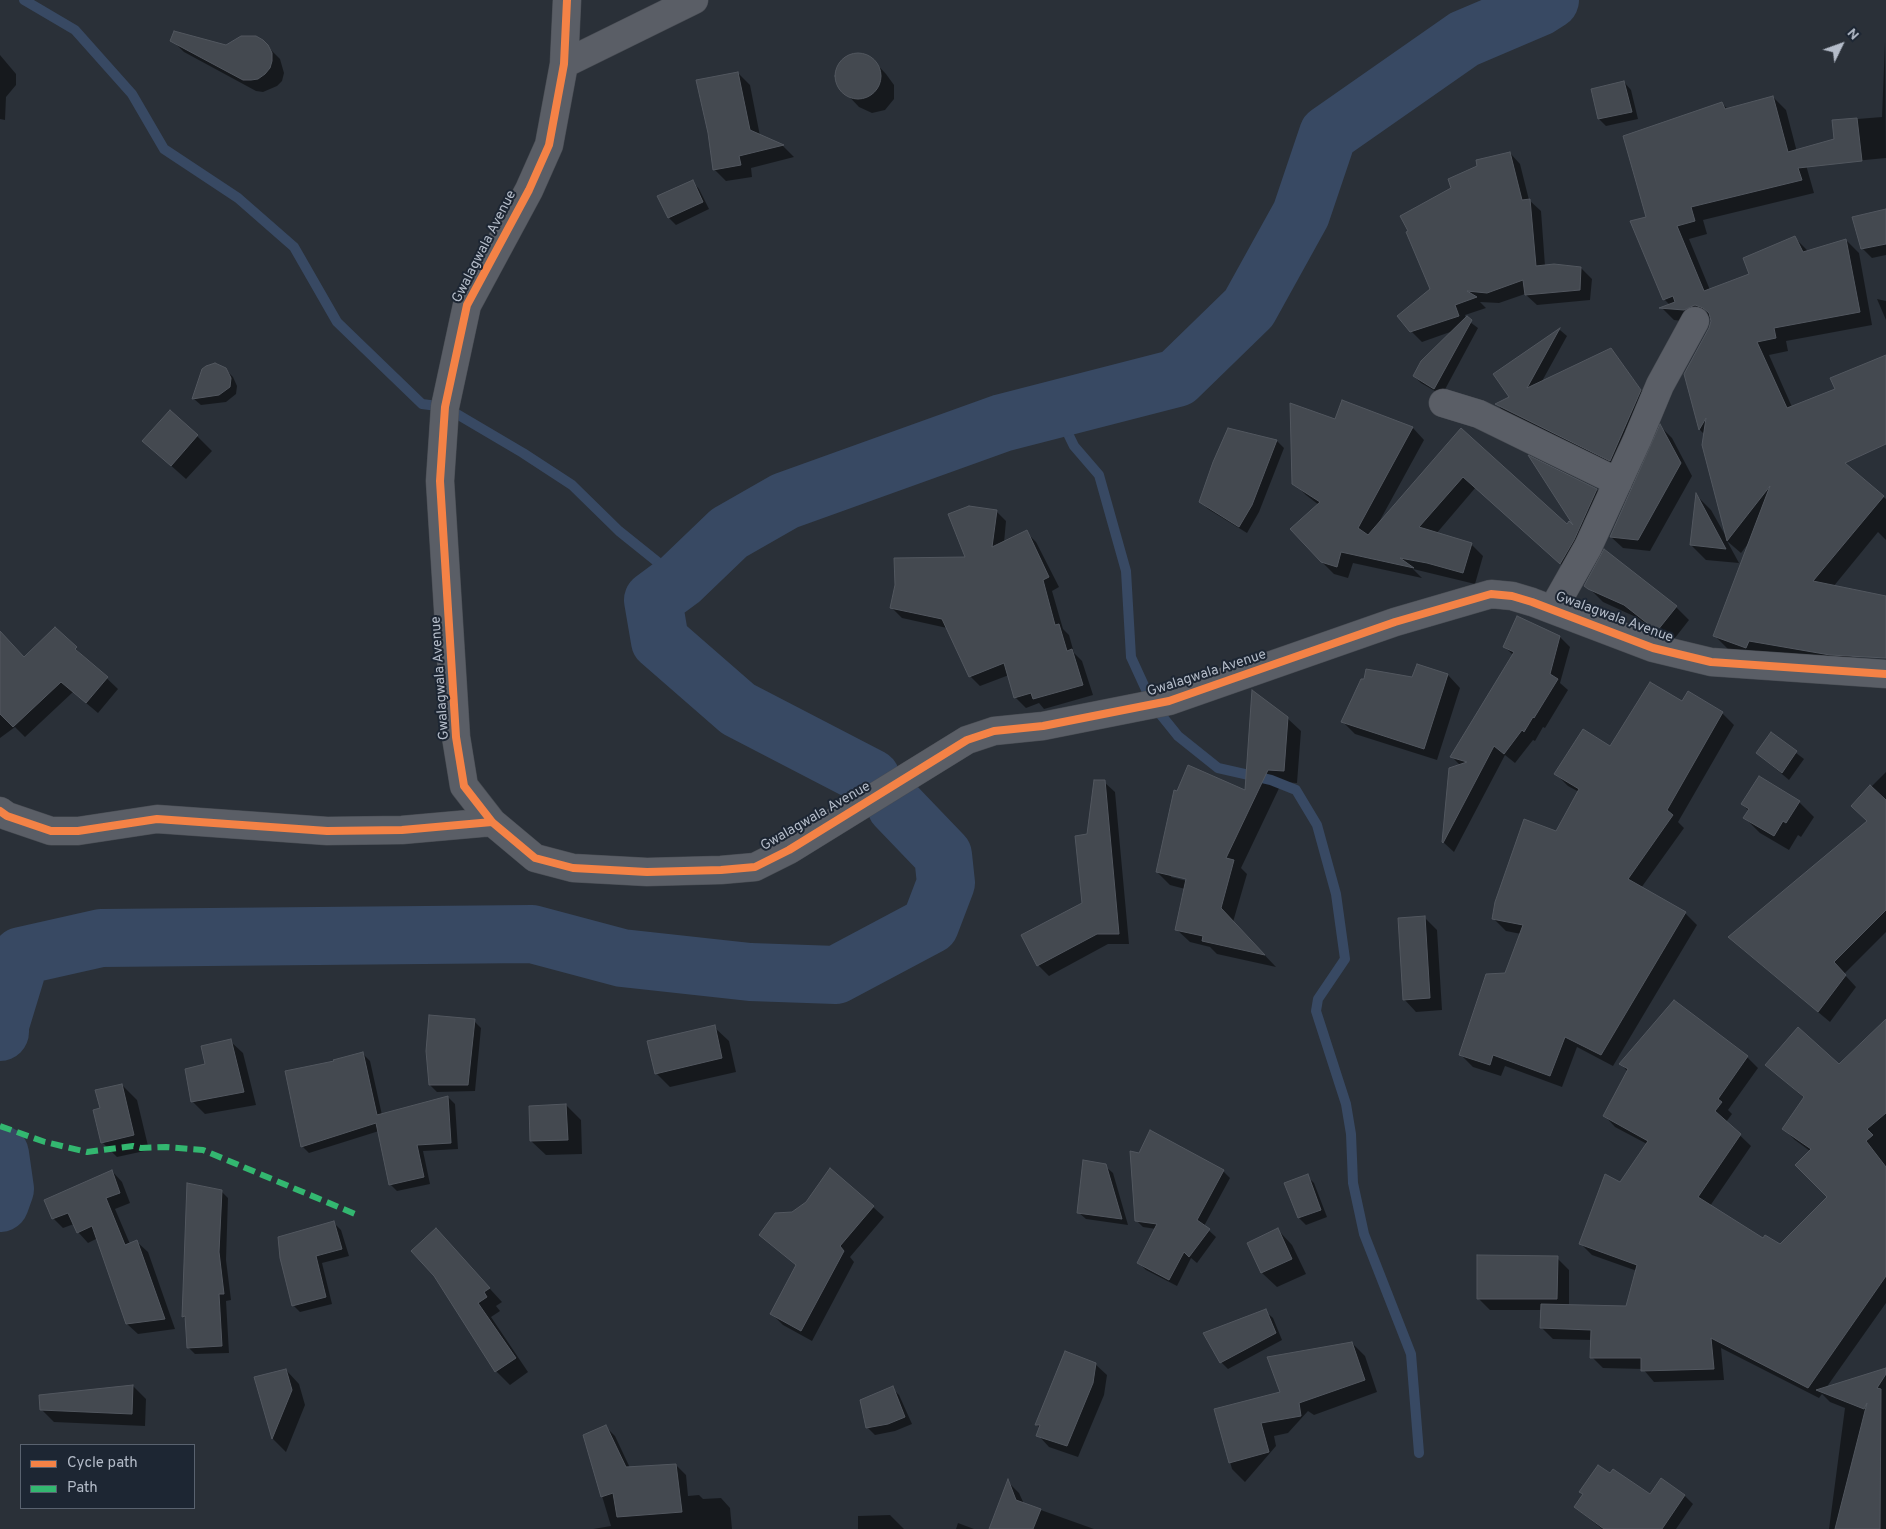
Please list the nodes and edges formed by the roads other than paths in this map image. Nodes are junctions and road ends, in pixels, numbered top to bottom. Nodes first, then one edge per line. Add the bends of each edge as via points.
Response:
1 (567, 0) edge
2 (694, 0) edge
3 (564, 64) junction
4 (1695, 321) dead end
5 (1443, 403) dead end
6 (1618, 482) junction
7 (1553, 609) junction
8 (1886, 674) edge
9 (0, 811) edge
10 (492, 822) junction

1 - 3 street, Gwalagwala Avenue
2 - 3 street
3 - 10 street, Gwalagwala Avenue via 549,146 467,306 446,407 440,481 456,737 464,786
4 - 6 street via 1660,385
5 - 6 street via 1479,414
6 - 7 street via 1588,547
7 - 8 street, Gwalagwala Avenue via 1653,648 1711,662
7 - 10 street, Gwalagwala Avenue via 1512,596 1491,594 1395,622 1169,701 1043,726 994,731 968,740 789,850 755,867 648,872 573,868 535,858
9 - 10 street via 51,831 78,831 157,819 326,830 402,830

